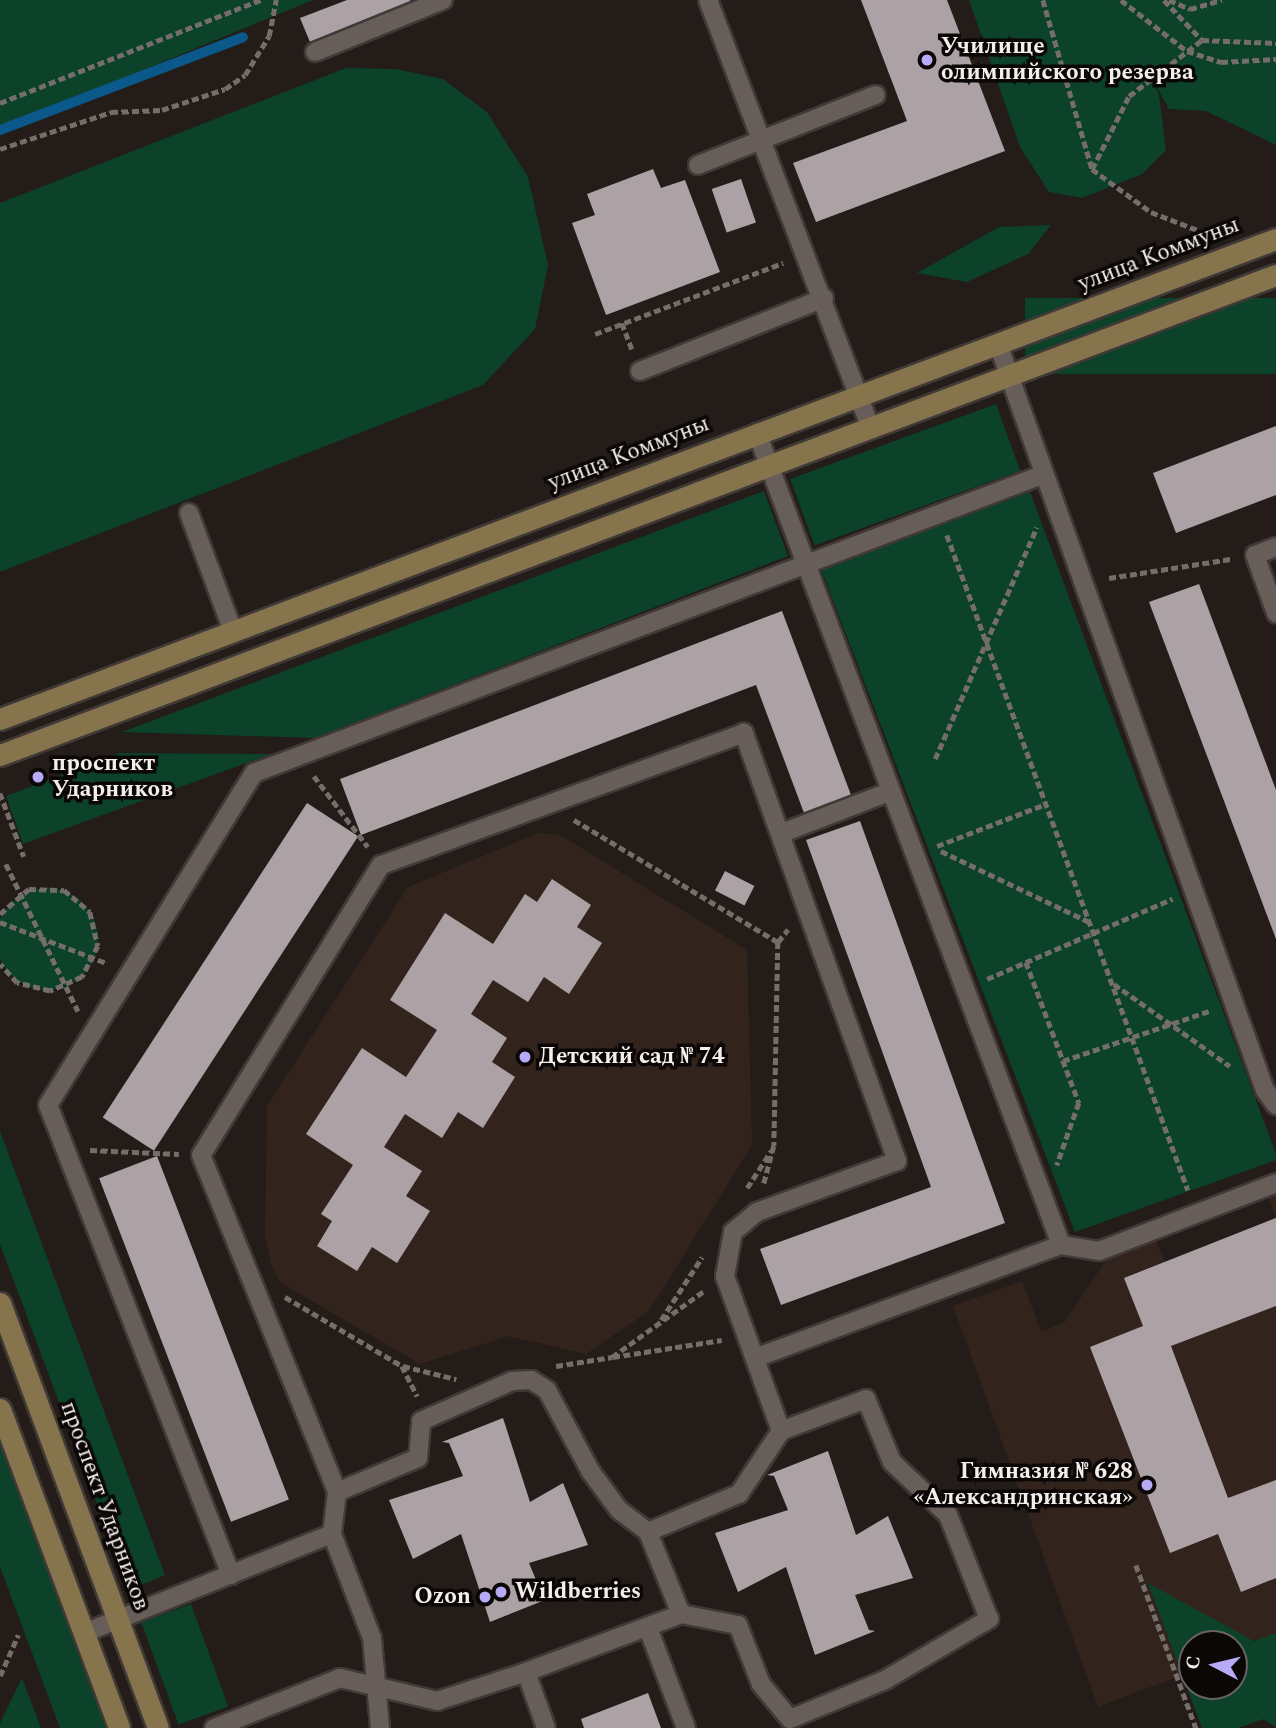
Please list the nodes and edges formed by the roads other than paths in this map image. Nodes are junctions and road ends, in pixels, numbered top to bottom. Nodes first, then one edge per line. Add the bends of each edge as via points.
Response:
1 (443, 0) edge
2 (708, 0) edge
3 (315, 52) dead end
4 (876, 95) dead end
5 (762, 140) junction
6 (698, 165) dead end
7 (1276, 239) edge
8 (1276, 275) edge
9 (824, 298) junction
10 (998, 344) junction
11 (640, 371) dead end
12 (1009, 376) junction
13 (859, 396) junction
14 (871, 428) junction
15 (757, 433) junction
16 (769, 466) junction
17 (1042, 475) junction
18 (189, 513) dead end
19 (1276, 547) edge
20 (802, 564) junction
21 (1276, 613) edge
22 (233, 631) junction
23 (0, 719) edge
24 (0, 755) edge
25 (889, 792) junction
26 (782, 833) junction
27 (1276, 1105) edge
28 (1276, 1183) edge
29 (1061, 1245) junction
30 (0, 1303) edge
31 (755, 1358) junction
32 (0, 1409) edge
33 (781, 1431) junction
34 (337, 1492) junction
35 (648, 1532) junction
36 (332, 1534) junction
37 (231, 1574) junction
38 (681, 1614) junction
39 (118, 1619) junction
40 (649, 1628) junction
41 (84, 1633) junction
42 (526, 1672) junction
43 (376, 1686) junction
44 (119, 1728) edge
45 (158, 1728) edge
46 (215, 1728) edge
47 (380, 1728) edge
48 (546, 1728) edge
49 (686, 1728) edge

1 - 3 lane
2 - 5 lane
4 - 5 lane
5 - 6 lane
5 - 9 lane
7 - 10 main road, улица Коммуны
8 - 12 main road
9 - 11 lane
9 - 13 lane
10 - 12 lane
10 - 13 main road, улица Коммуны
12 - 14 main road
12 - 17 lane
13 - 14 lane
13 - 15 main road, улица Коммуны
14 - 16 main road
15 - 16 lane
15 - 22 main road, улица Коммуны
16 - 20 lane
16 - 24 main road
17 - 20 lane
17 - 27 lane via 1265,1090
18 - 22 lane
19 - 21 lane via 1255,555
20 - 25 lane
20 - 37 lane via 254,773 48,1105
22 - 23 main road, улица Коммуны
25 - 26 lane
25 - 29 lane
26 - 31 lane via 897,1161 757,1212 733,1232 725,1276
26 - 34 lane via 744,733 381,865 201,1155
28 - 29 lane via 1099,1251
29 - 31 lane
30 - 39 main road, проспект Ударников
31 - 33 lane
32 - 41 main road
33 - 35 lane via 739,1494
33 - 38 lane via 866,1399 892,1462 948,1515 989,1619 886,1680 790,1719 761,1684 738,1625
34 - 35 lane via 418,1458 421,1421 490,1391 531,1380 547,1390 619,1510
34 - 36 lane
35 - 38 lane
36 - 37 lane
36 - 43 lane via 372,1638
37 - 39 lane
38 - 40 lane
39 - 41 lane
39 - 45 main road, проспект Ударников
40 - 42 lane
40 - 49 lane
41 - 44 main road
42 - 43 lane via 437,1701
42 - 48 lane
43 - 46 lane via 340,1678
43 - 47 lane

